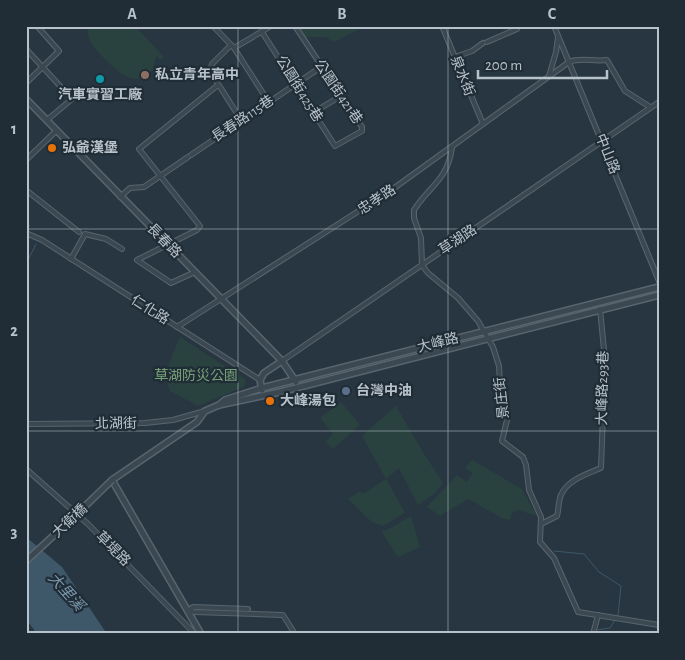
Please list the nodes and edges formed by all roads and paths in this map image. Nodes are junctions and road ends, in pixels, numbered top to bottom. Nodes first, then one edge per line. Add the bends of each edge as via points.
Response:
1 (36, 26) edge
2 (212, 26) edge
3 (271, 26) edge
4 (294, 26) edge
5 (442, 26) edge
6 (554, 26) edge
7 (517, 29) dead end
8 (262, 32) junction
9 (558, 34) junction
10 (232, 47) junction
11 (26, 49) edge
12 (455, 58) junction
13 (569, 62) junction
14 (42, 66) junction
15 (321, 68) junction
16 (549, 78) junction
17 (26, 83) edge
18 (218, 84) junction
19 (296, 84) junction
20 (341, 96) junction
21 (26, 99) edge
22 (268, 101) junction
23 (659, 102) edge
24 (650, 107) junction
25 (314, 112) junction
26 (241, 120) junction
27 (46, 121) junction
28 (483, 124) junction
29 (56, 131) junction
30 (601, 140) junction
31 (335, 146) joint
32 (452, 148) junction
33 (26, 160) edge
34 (160, 176) junction
35 (26, 190) edge
36 (120, 197) junction
37 (26, 233) edge
38 (82, 233) junction
39 (167, 244) junction
40 (122, 249) dead end
41 (72, 259) junction
42 (422, 265) junction
43 (195, 272) junction
44 (659, 281) edge
45 (659, 287) edge
46 (659, 295) edge
47 (221, 299) junction
48 (600, 309) junction
49 (177, 327) junction
50 (486, 331) junction
51 (488, 338) junction
52 (282, 361) junction
53 (260, 380) junction
54 (295, 380) junction
55 (298, 387) junction
56 (262, 388) junction
57 (264, 396) junction
58 (219, 405) junction
59 (205, 411) junction
60 (26, 424) edge
61 (26, 469) edge
62 (112, 480) junction
63 (541, 524) junction
64 (26, 561) edge
65 (248, 609) dead end
66 (188, 610) junction
67 (598, 616) junction
68 (659, 626) edge
69 (195, 634) edge
70 (201, 634) edge
71 (295, 634) edge
72 (593, 634) edge

1 - 14 street via 59,51
2 - 10 street
3 - 8 street
4 - 15 street, 公園街421巷
5 - 12 street, 泉水街
6 - 9 street, 中山路
7 - 12 street
8 - 10 street
8 - 19 street, 公園街425巷
9 - 13 street, 中山路
9 - 16 street
10 - 18 street via 210,66
10 - 22 street
11 - 14 street
12 - 28 street, 泉水街
13 - 16 street, 忠孝路
13 - 24 street via 579,58 594,62 606,60 625,91
13 - 30 street, 中山路
14 - 17 street
14 - 27 street via 72,98
15 - 19 street, 長春路115巷
15 - 20 street, 公園街421巷
16 - 28 street, 忠孝路
18 - 26 street
18 - 34 street via 139,149
19 - 22 street, 長春路115巷
19 - 25 street, 公園街425巷
20 - 25 street
20 - 31 street, 公園街421巷 via 362,131
21 - 27 street, 長春路
22 - 26 street, 長春路115巷
23 - 24 street, 草湖路
24 - 30 street, 草湖路
25 - 31 street, 公園街425巷
26 - 34 street, 長春路115巷
27 - 29 street, 長春路
28 - 32 street, 忠孝路
29 - 33 street
29 - 36 street, 長春路
30 - 42 street, 草湖路
30 - 44 street, 中山路
32 - 42 street via 440,182 414,210 421,238
32 - 47 street, 忠孝路
34 - 36 street, 長春路115巷 via 144,187 130,188
34 - 39 street via 200,226
35 - 38 street
36 - 39 street, 長春路
37 - 41 street, 仁化路
38 - 40 street via 106,239
38 - 41 street
39 - 43 street, 長春路
39 - 43 street via 137,260 167,282 176,282
41 - 49 street, 仁化路
42 - 50 street, 景庄街 via 458,298
42 - 52 street, 草湖路
43 - 47 street, 長春路
45 - 50 street, 大峰路
46 - 48 street, 大峰路
47 - 49 street, 忠孝路
47 - 52 street, 長春路
48 - 51 street, 大峰路
48 - 63 street, 大峰路293巷 via 605,360 601,468 577,478 565,489 557,516
49 - 53 street, 仁化路
50 - 51 street, 景庄街
50 - 54 street, 大峰路
51 - 55 street, 大峰路
51 - 63 street, 景庄街 via 499,366 501,402 507,420 502,441 523,457 529,490
52 - 53 street, 草湖路 via 264,373
52 - 54 street, 長春路
53 - 56 street
54 - 55 street, 長春路
54 - 56 street, 大峰路
55 - 57 street, 大峰路
56 - 57 street
56 - 58 street, 大峰路
57 - 58 street, 大峰路
58 - 59 street, 大峰路
59 - 60 street, 北湖街 via 145,424
59 - 62 street, 大峰路 via 196,422
61 - 69 street, 草堤路 via 88,524
62 - 64 street, 大衛橋, bridge
62 - 66 street, 草堤路
63 - 67 street, 景庄街 via 540,542 554,558 578,612
65 - 66 street via 193,607
66 - 70 street, 草堤路
66 - 71 street via 283,615
67 - 68 street, 景庄街
67 - 72 street

